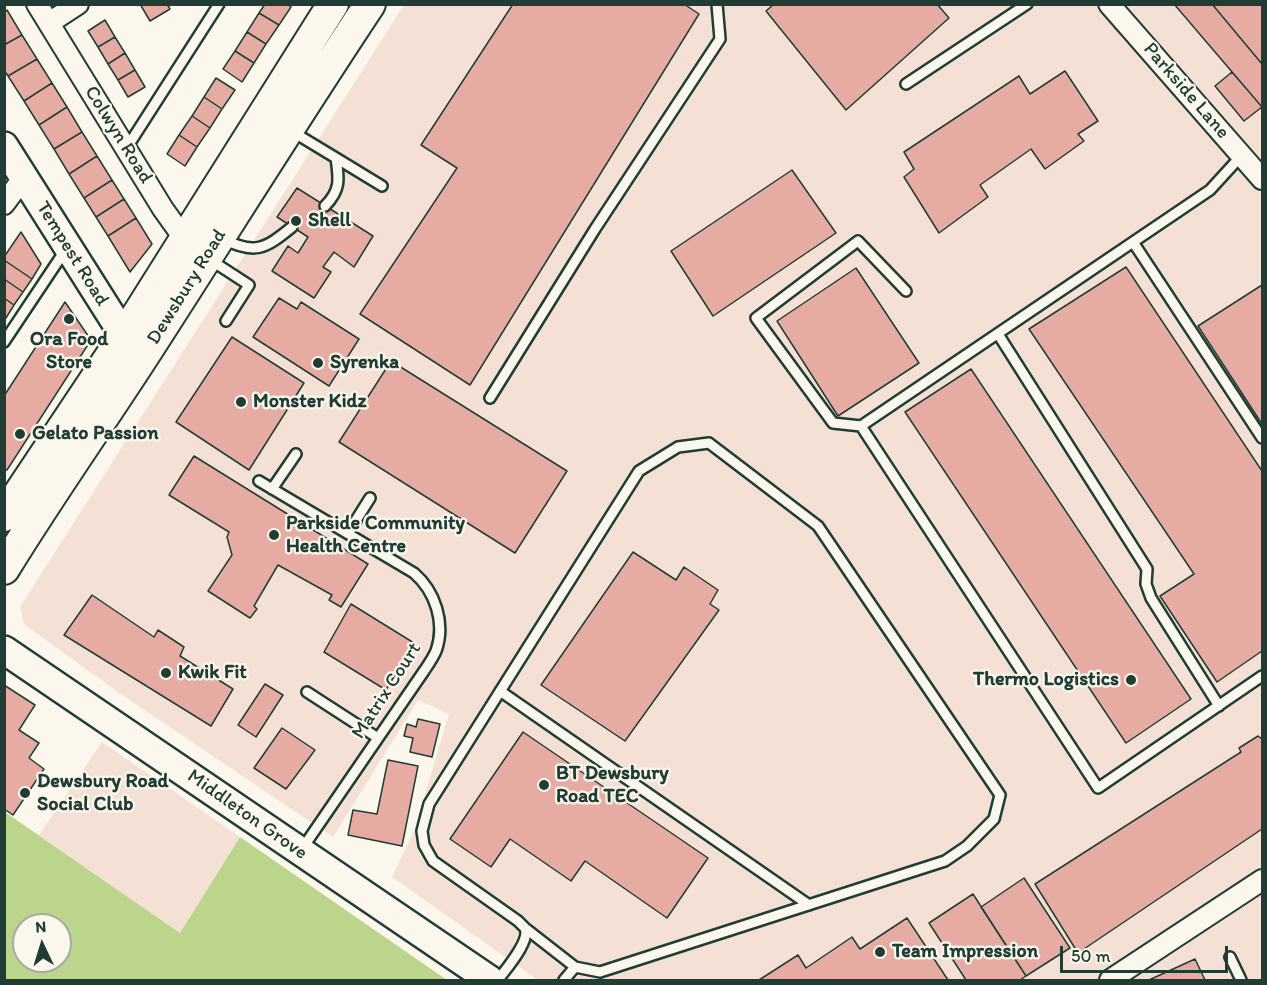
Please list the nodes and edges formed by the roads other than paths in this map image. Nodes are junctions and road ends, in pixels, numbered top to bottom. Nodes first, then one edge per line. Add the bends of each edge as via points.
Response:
1 (37, 4) edge
2 (78, 4) edge
3 (219, 4) edge
4 (333, 4) edge
5 (370, 4) edge
6 (717, 4) edge
7 (1027, 4) edge
8 (1109, 4) edge
9 (49, 23) junction
10 (324, 46) junction
11 (906, 84) dead end
12 (274, 123) junction
13 (4, 146) edge
14 (126, 149) junction
15 (1242, 155) junction
16 (336, 158) junction
17 (24, 177) junction
18 (1263, 179) edge
19 (382, 186) dead end
20 (4, 204) edge
21 (325, 206) dead end
22 (292, 227) dead end
23 (204, 236) junction
24 (1133, 242) junction
25 (68, 247) junction
26 (906, 291) dead end
27 (226, 321) dead end
28 (998, 333) junction
29 (124, 336) junction
30 (4, 342) edge
31 (140, 361) junction
32 (490, 398) dead end
33 (861, 426) junction
34 (1263, 438) edge
35 (296, 454) dead end
36 (259, 481) dead end
37 (273, 489) junction
38 (370, 498) dead end
39 (18, 511) edge
40 (348, 533) junction
41 (4, 568) edge
42 (4, 650) edge
43 (1263, 676) edge
44 (500, 691) junction
45 (307, 692) dead end
46 (1219, 706) junction
47 (378, 738) junction
48 (300, 851) junction
49 (1263, 880) edge
50 (809, 905) junction
51 (525, 928) junction
52 (1230, 957) dead end
53 (574, 967) junction
54 (490, 981) edge
55 (498, 981) edge
56 (564, 981) edge
57 (1110, 981) edge
58 (1241, 981) edge

1 - 9 street, Colwyn Road
2 - 9 street
3 - 14 lane
4 - 10 main road, Dewsbury Road
5 - 10 main road, Dewsbury Road
6 - 32 lane via 720,39
7 - 11 lane
8 - 15 street, Parkside Lane
9 - 14 street, Colwyn Road
10 - 12 main road, Dewsbury Road
12 - 16 lane
12 - 23 main road, Dewsbury Road
13 - 17 street, Tempest Road
14 - 23 street, Colwyn Road via 163,209
15 - 18 street, Parkside Lane
15 - 24 lane via 1210,190
16 - 19 lane
16 - 21 lane via 338,186
17 - 20 street
17 - 25 street, Tempest Road
22 - 23 lane via 257,249
23 - 27 lane via 249,285
23 - 29 main road, Dewsbury Road
23 - 31 main road, Dewsbury Road
24 - 28 lane
24 - 34 lane
25 - 29 street, Tempest Road
25 - 30 lane
26 - 33 lane via 858,241 756,318 833,423
28 - 33 lane
28 - 46 lane via 1147,569 1146,584 1151,598
29 - 31 street, Tempest Road
29 - 39 main road, Dewsbury Road
31 - 39 main road, Dewsbury Road
33 - 46 lane via 1098,788
35 - 37 lane
36 - 37 lane, Matrix Court
37 - 40 lane, Matrix Court
38 - 40 lane
39 - 41 main road, Dewsbury Road
40 - 47 lane, Matrix Court via 424,582 438,615 436,650
42 - 48 street, Middleton Grove
43 - 46 lane
44 - 50 lane
44 - 50 lane via 639,471 678,447 709,442 818,526 1000,795 994,819 945,861
44 - 51 lane via 429,804 422,831 433,861
45 - 47 lane
47 - 48 lane, Matrix Court
48 - 54 street, Middleton Grove
49 - 57 street
50 - 53 lane via 600,972
51 - 53 lane
51 - 55 lane via 526,936 518,952
52 - 58 lane
53 - 56 lane

